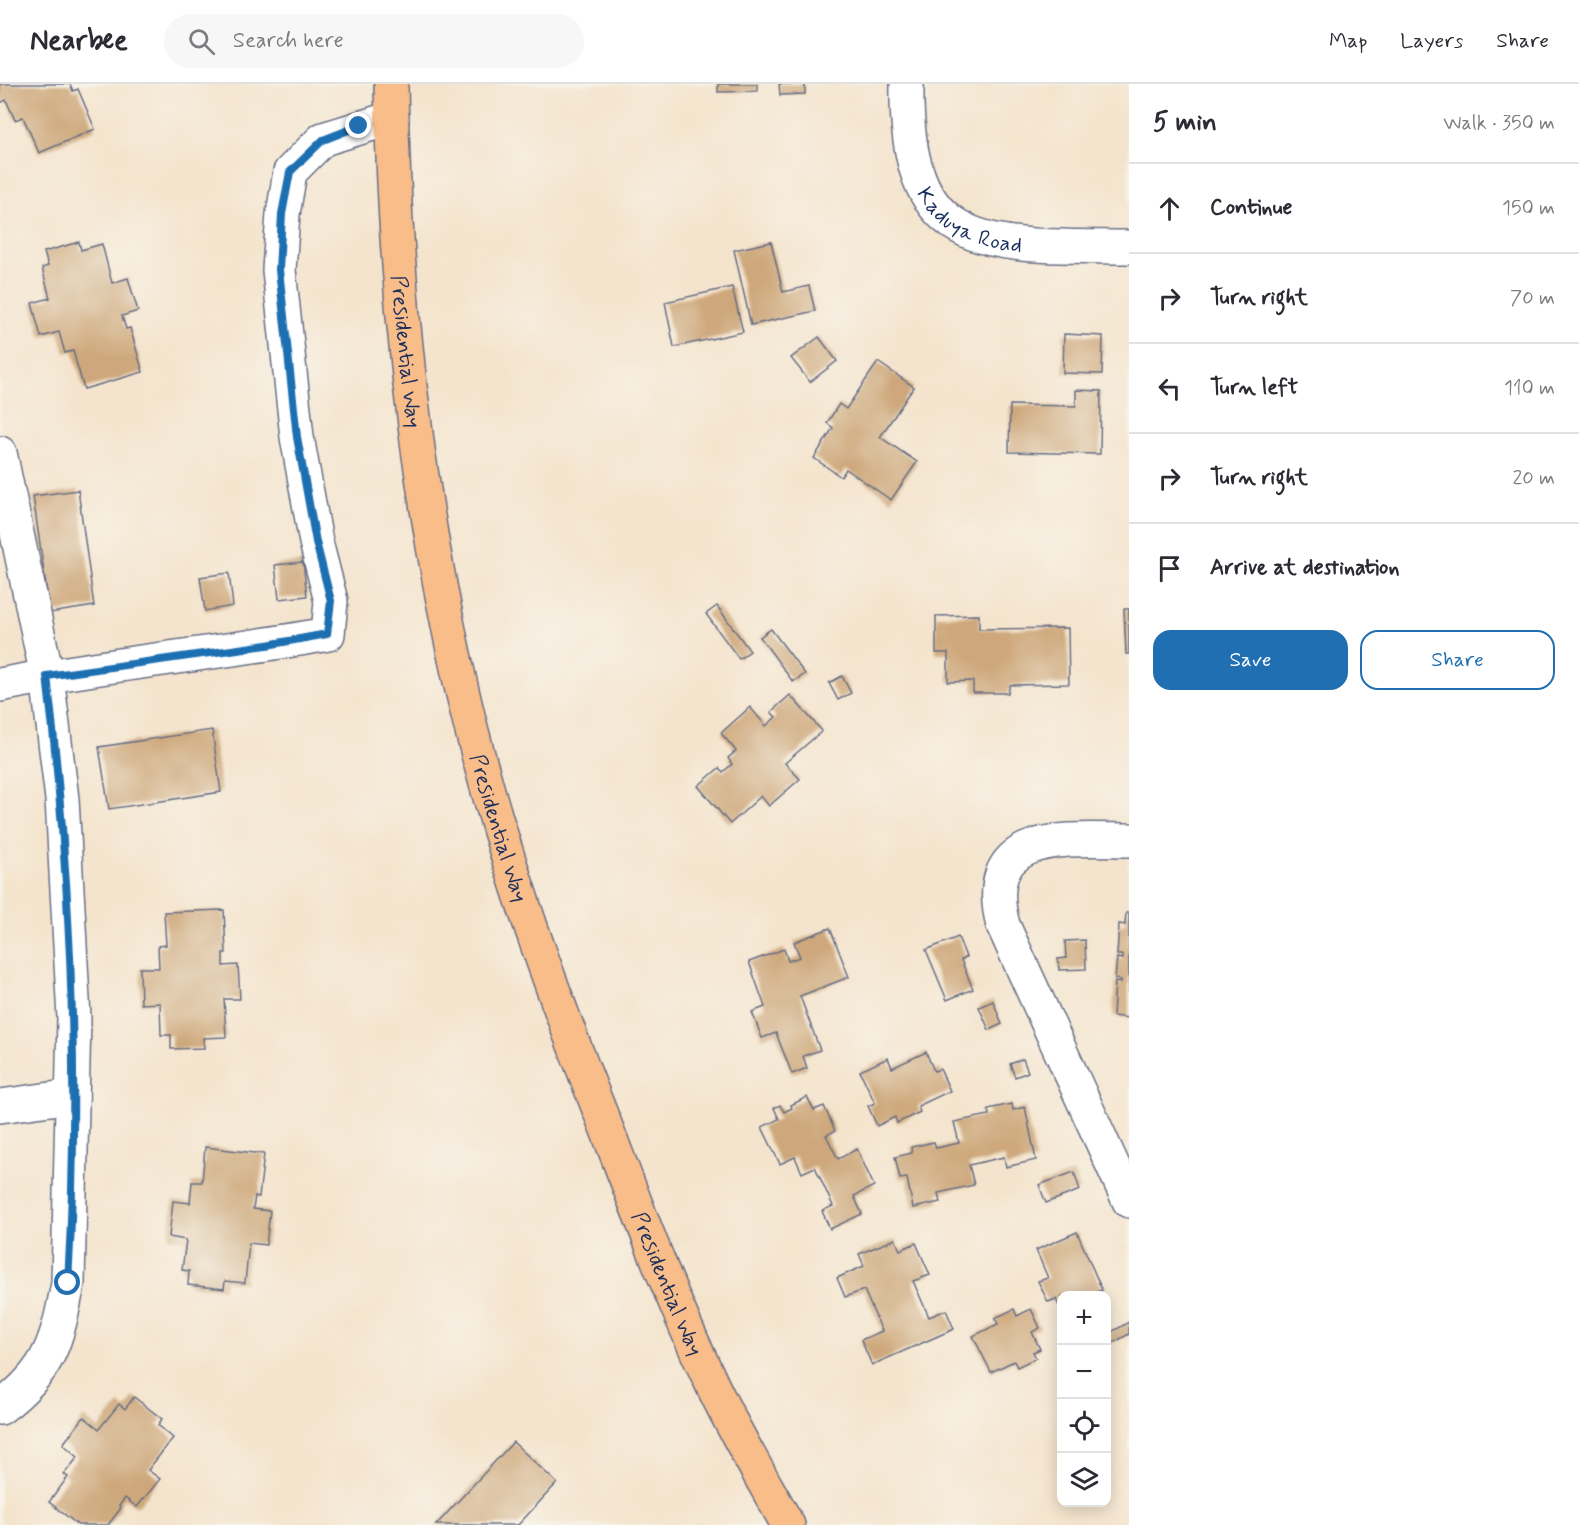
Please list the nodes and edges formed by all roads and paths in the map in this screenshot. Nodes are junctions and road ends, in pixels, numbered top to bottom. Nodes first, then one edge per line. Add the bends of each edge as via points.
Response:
1 (391, 84) edge
2 (907, 84) edge
3 (392, 118) junction
4 (1129, 247) edge
5 (0, 453) edge
6 (47, 676) junction
7 (0, 685) edge
8 (1129, 840) edge
9 (72, 1096) junction
10 (0, 1106) edge
11 (1129, 1201) edge
12 (0, 1408) edge
13 (788, 1525) edge

1 - 3 main road, Presidential Way
2 - 4 street, Kaduya Road via 917,168 928,199 943,218 965,232 996,242
3 - 6 street via 323,140 290,172 282,214 279,270 297,437 331,601 327,634
3 - 13 main road, Presidential Way via 403,318 430,534 461,687 488,790 552,991 650,1241 710,1379
5 - 6 street
6 - 7 street
6 - 9 street via 62,810 74,1018
8 - 11 street via 1065,839 1023,850 999,878 997,900 1003,925
9 - 10 street
9 - 12 street via 70,1242 62,1314 44,1365 31,1383

